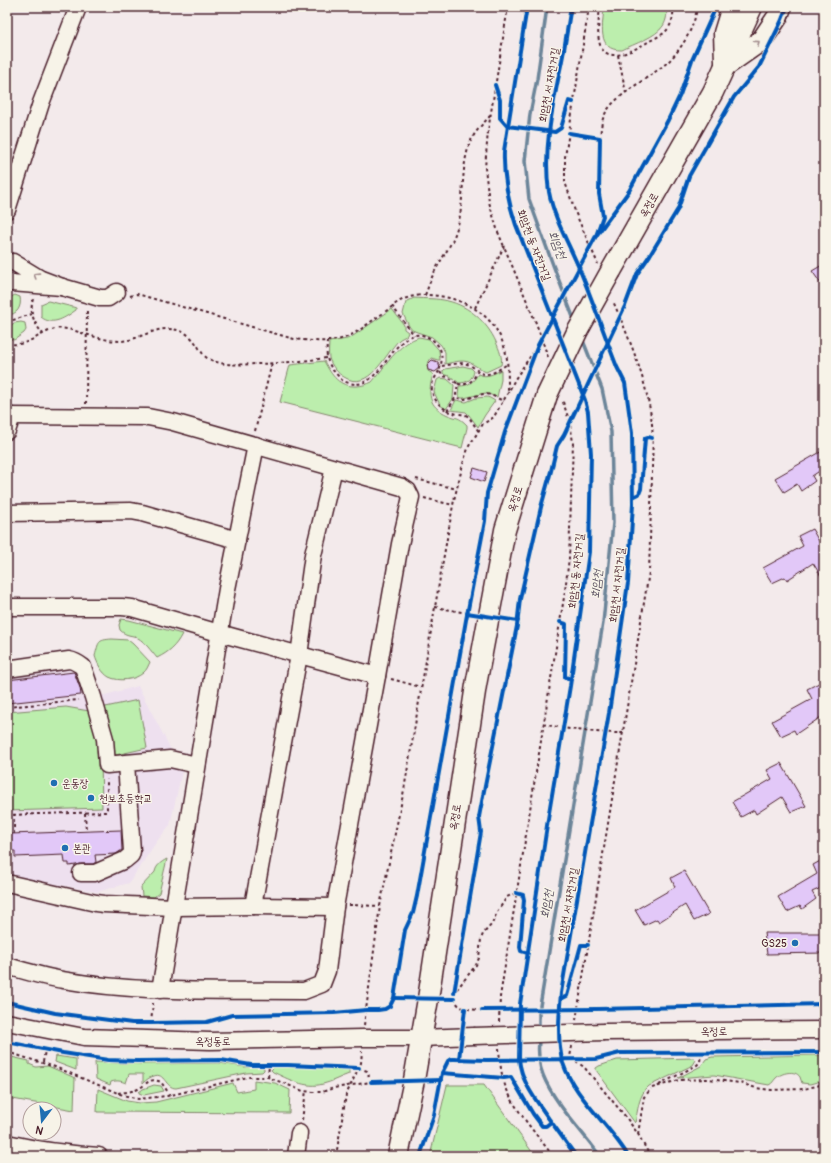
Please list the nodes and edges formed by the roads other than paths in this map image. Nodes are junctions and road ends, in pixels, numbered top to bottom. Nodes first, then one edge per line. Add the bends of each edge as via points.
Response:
1 (78, 7) edge
2 (732, 7) edge
3 (752, 7) edge
4 (781, 7) edge
5 (725, 66) junction
6 (7, 210) edge
7 (10, 257) edge
8 (9, 284) edge
9 (62, 286) junction
10 (121, 296) road end
11 (9, 416) edge
12 (7, 431) edge
13 (255, 441) junction
14 (334, 468) junction
15 (7, 513) edge
16 (236, 540) junction
17 (7, 607) edge
18 (220, 633) junction
19 (299, 655) junction
20 (7, 669) edge
21 (377, 676) junction
22 (126, 763) junction
23 (198, 765) junction
24 (81, 873) dead end
25 (7, 883) edge
26 (253, 906) junction
27 (338, 906) junction
28 (174, 907) junction
29 (7, 966) edge
30 (156, 994) junction
31 (7, 1022) edge
32 (824, 1030) edge
33 (421, 1038) junction
34 (299, 1133) road end
35 (7, 1143) edge
36 (41, 1153) edge
37 (99, 1156) edge
38 (296, 1156) edge
39 (398, 1156) edge

1 - 6 street via 41,103
2 - 5 main road via 724,33
3 - 5 main road, 옥정로
5 -> 4 main road via 762,40
5 - 33 main road, 옥정로, bridge via 713,92 605,270 577,332 506,530 476,685
7 - 8 street via 15,269
9 -> 7 street via 41,279
8 - 9 street
9 - 10 street via 100,298
11 - 12 street
11 - 13 street via 148,417
13 - 14 street
13 - 16 street
14 - 19 street via 313,556
14 - 21 street via 402,487 411,497 400,544
15 - 16 street via 131,511
16 - 18 street
17 - 18 street via 132,608
18 - 19 street
18 - 23 street
19 - 21 street
19 - 26 street
20 - 22 street via 68,660 79,663 83,667 105,739 107,765
21 - 27 street
22 - 23 street via 170,759
22 - 24 street via 131,855 95,873
23 - 28 street
25 - 28 street via 96,903
26 - 27 street
26 - 28 street
27 - 30 street via 327,971 322,984 304,991
28 - 30 street
29 - 30 street via 63,980 144,989
31 - 33 street, 옥정동로 via 84,1037 210,1041
32 - 33 street, 옥정로, bridge via 604,1032
33 - 39 main road, 옥정로
34 - 38 street
35 - 36 street
36 - 37 street

